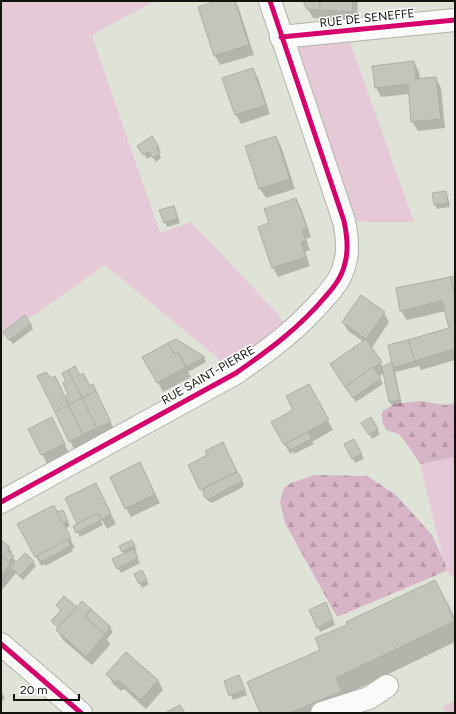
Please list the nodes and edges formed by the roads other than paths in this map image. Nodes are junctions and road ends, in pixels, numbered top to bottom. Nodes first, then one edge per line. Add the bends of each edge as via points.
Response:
1 (270, 1) edge
2 (455, 20) edge
3 (281, 37) junction
4 (1, 502) edge
5 (1, 644) edge
6 (387, 686) dead end
7 (81, 713) edge
8 (322, 713) edge

1 - 3 street, RUE SAINT-PIERRE
2 - 3 street, RUE DE SENEFFE
3 - 4 street, RUE SAINT-PIERRE via 344,221 348,248 340,277 292,332 236,373
5 - 7 street
6 - 8 street via 369,698

